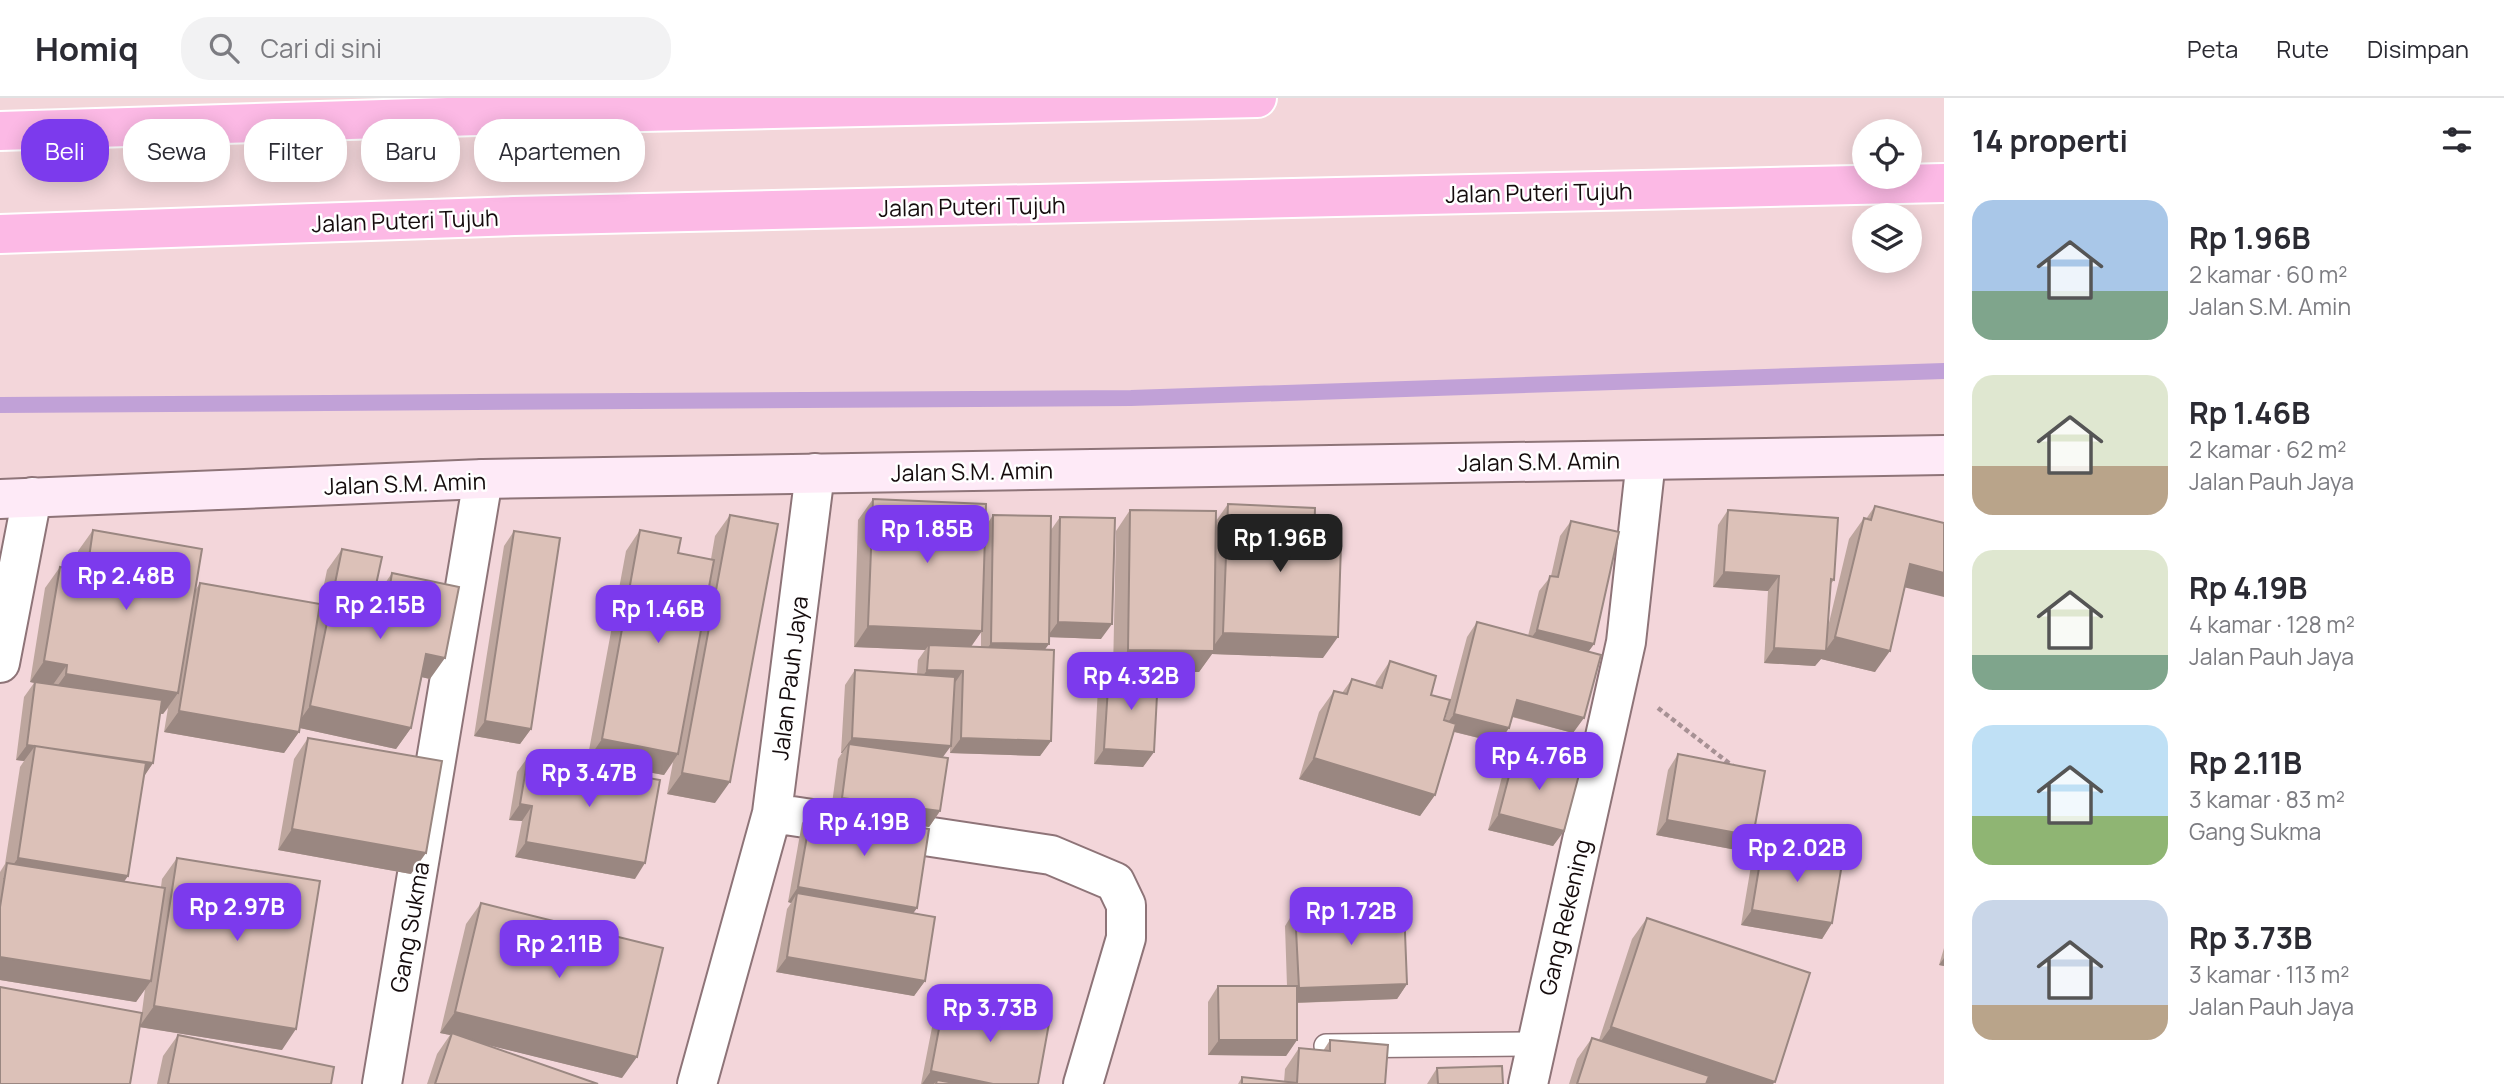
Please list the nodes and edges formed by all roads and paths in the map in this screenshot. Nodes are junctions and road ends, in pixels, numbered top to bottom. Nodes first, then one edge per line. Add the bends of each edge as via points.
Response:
1 (1257, 98) edge
2 (514, 107) edge
3 (0, 131) edge
4 (1944, 183) edge
5 (0, 234) edge
6 (1944, 455) edge
7 (1646, 460) junction
8 (815, 473) junction
9 (484, 479) junction
10 (16, 498) edge
11 (1626, 642) junction
12 (0, 663) edge
13 (1735, 768) edge
14 (772, 813) junction
15 (1535, 1044) junction
16 (1326, 1046) dead end
17 (382, 1084) edge
18 (696, 1084) edge
19 (1083, 1084) edge
20 (1528, 1084) edge

1 - 2 highway
2 - 3 highway
4 - 5 highway, Jalan Puteri Tujuh via 514,216
6 - 7 street, Jalan S.M. Amin
7 - 8 street, Jalan S.M. Amin
7 - 11 street, Gang Rekening
8 - 9 street, Jalan S.M. Amin
8 - 14 street, Jalan Pauh Jaya
9 - 10 street, Jalan S.M. Amin
9 - 17 street, Gang Sukma
10 - 12 street
11 - 13 path via 1650,702
11 - 15 street, Gang Rekening
14 - 18 street, Jalan Pauh Jaya
14 - 19 street via 1051,855 1115,882 1126,905 1126,939
15 - 16 lane
15 - 20 street, Gang Rekening

